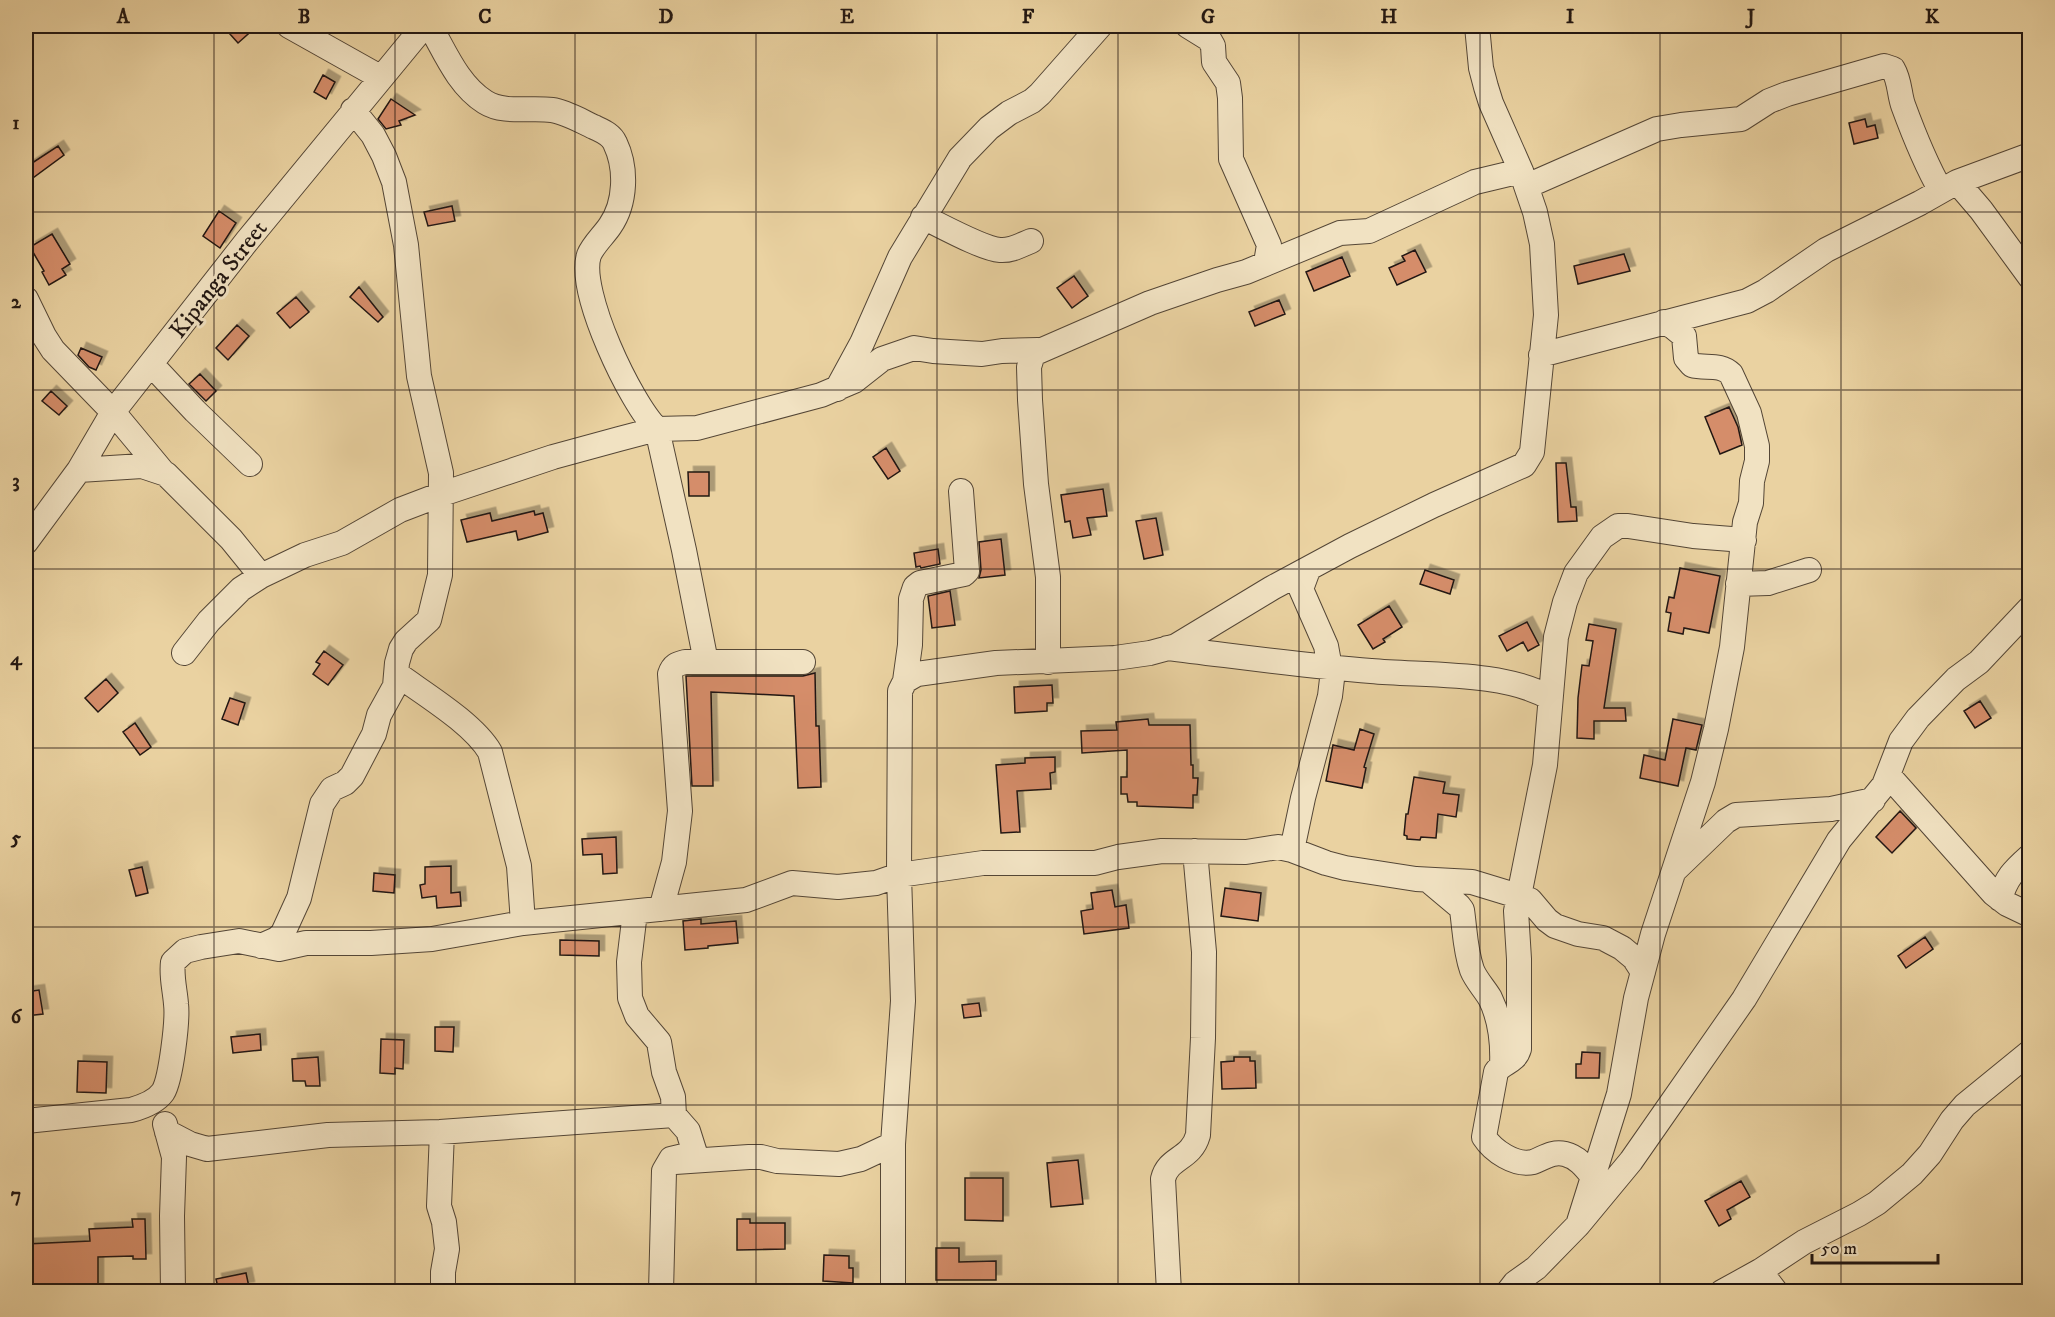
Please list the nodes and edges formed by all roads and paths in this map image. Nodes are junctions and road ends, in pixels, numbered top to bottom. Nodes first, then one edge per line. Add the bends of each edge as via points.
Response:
1 (289, 26) edge
2 (424, 26) edge
3 (430, 26) edge
4 (1100, 26) edge
5 (1188, 26) edge
6 (1477, 26) edge
7 (380, 77) junction
8 (353, 110) junction
9 (2030, 155) edge
10 (1524, 178) junction
11 (1949, 186) junction
12 (923, 216) junction
13 (1031, 241) dead end
14 (1266, 263) junction
15 (2030, 277) edge
16 (26, 299) edge
17 (1664, 322) junction
18 (1038, 350) junction
19 (1541, 355) junction
20 (151, 364) junction
21 (837, 390) junction
22 (113, 412) junction
23 (657, 429) junction
24 (250, 464) dead end
25 (79, 470) junction
26 (162, 471) junction
27 (961, 491) dead end
28 (442, 494) junction
29 (1744, 540) junction
30 (26, 542) edge
31 (1308, 570) junction
32 (1809, 570) dead end
33 (261, 576) junction
34 (1737, 584) junction
35 (2030, 608) edge
36 (1167, 648) junction
37 (184, 653) dead end
38 (706, 662) junction
39 (803, 662) dead end
40 (1048, 662) junction
41 (1330, 667) junction
42 (396, 674) junction
43 (905, 681) junction
44 (1550, 698) junction
45 (1889, 776) junction
46 (1873, 800) junction
47 (1292, 850) junction
48 (1195, 851) junction
49 (2030, 856) edge
50 (1673, 872) junction
51 (899, 875) junction
52 (1428, 880) junction
53 (1518, 896) junction
54 (2000, 899) junction
55 (661, 909) junction
56 (635, 912) junction
57 (2030, 915) edge
58 (523, 923) junction
59 (261, 946) junction
60 (1643, 972) junction
61 (2030, 1052) edge
62 (1502, 1066) junction
63 (161, 1095) junction
64 (674, 1115) junction
65 (26, 1121) edge
66 (167, 1132) junction
67 (442, 1132) junction
68 (893, 1144) junction
69 (668, 1162) junction
70 (1594, 1178) junction
71 (1578, 1225) junction
72 (1760, 1270) junction
73 (173, 1292) edge
74 (443, 1292) edge
75 (661, 1292) edge
76 (893, 1292) edge
77 (1169, 1292) edge
78 (1508, 1292) edge
79 (1722, 1292) edge
80 (1776, 1292) edge

1 - 7 street
2 - 7 street, Kipanga Street
3 - 23 street via 464,84 485,102 509,109 559,112 609,135 614,142 621,158 621,200 612,224 589,257 589,285 616,362 644,415
4 - 12 street via 1032,101 989,128 960,158
5 - 14 street via 1209,39 1214,62 1228,82 1231,159 1269,245
6 - 10 street via 1485,87
7 - 8 street, Kipanga Street
8 - 20 street, Kipanga Street
8 - 28 street via 373,135 394,182 406,245 419,376 441,473
9 - 11 street
10 - 11 street via 1658,129 1741,119 1787,94 1884,66 1896,74 1919,150
10 - 14 street via 1475,182 1369,231 1340,233
10 - 19 street via 1542,244 1546,315
11 - 15 street via 1981,210
11 - 17 street via 1826,250 1756,297
12 - 13 street via 999,250
12 - 21 street
14 - 18 street via 1150,303
16 - 22 street via 53,350
17 - 19 street
17 - 29 street via 1684,336 1686,358 1692,365 1726,369 1749,413 1758,446
18 - 21 street via 981,354 914,348 882,359
18 - 40 street via 1029,367 1036,484 1048,577
19 - 31 street via 1532,452 1524,465 1371,535
20 - 22 street, Kipanga Street
20 - 24 street
21 - 23 street via 697,428
22 - 25 street, Kipanga Street
22 - 26 street
23 - 28 street via 553,457
23 - 38 street
25 - 26 street via 142,466
25 - 30 street, Kipanga Street
26 - 33 street via 231,539
27 - 43 street via 967,571 915,587
28 - 33 street via 400,510 342,543
28 - 42 street via 440,575 431,616 401,649
29 - 34 street
29 - 44 street via 1628,526 1609,531 1576,573 1565,602 1556,637
31 - 36 street
31 - 41 street via 1301,589 1326,646
32 - 34 street via 1768,583
33 - 37 street via 241,589
34 - 50 street via 1732,647 1716,729
35 - 45 street via 1918,718 1901,741
36 - 40 street via 1115,658
36 - 41 street
38 - 39 street
38 - 55 street via 675,664 670,674 680,811 674,862
40 - 43 street via 917,674
41 - 44 street via 1523,685
41 - 47 street via 1330,696
42 - 58 street via 450,712 490,752 519,866
42 - 59 street via 395,686 352,776 332,789 322,804 299,898 284,933
43 - 51 street via 900,691
44 - 53 street via 1545,765
45 - 46 street
45 - 54 street
46 - 50 street via 1831,809 1736,815
46 - 71 street via 1839,840 1744,999 1631,1161
47 - 48 street via 1278,847 1246,852
47 - 52 street via 1336,866
48 - 51 street via 1162,850 1095,863 983,863
48 - 77 street via 1204,952 1198,1135 1192,1149 1167,1168 1163,1179
49 - 54 street via 2005,882
50 - 60 street
51 - 55 street via 876,883 838,887 792,883 746,900
51 - 68 street via 903,1001
52 - 53 street via 1472,882
52 - 62 street via 1462,910 1468,958 1491,1000 1500,1030
53 - 60 street via 1530,900 1555,926 1603,938 1622,948
53 - 62 street via 1519,1049 1513,1060
54 - 57 street
55 - 56 street
56 - 58 street
56 - 64 street via 629,962 630,998 637,1016 659,1042
58 - 59 street via 432,939 306,943 279,949
59 - 63 street via 239,941 185,951 174,959 172,977 177,1007 170,1076
60 - 70 street via 1619,1094
61 - 72 street via 1965,1105 1930,1154 1877,1203
62 - 70 street via 1496,1072 1484,1137 1487,1142 1504,1156 1520,1161 1564,1154 1581,1162
63 - 65 street via 131,1110
63 - 66 street
64 - 67 street
64 - 69 street via 688,1131 694,1150
66 - 67 street via 207,1149 328,1136
66 - 73 street via 174,1157
67 - 74 street via 439,1206 447,1249
68 - 69 street via 839,1164 761,1157
68 - 76 street
69 - 75 street via 664,1171
70 - 71 street
71 - 78 street
72 - 79 street
72 - 80 street

